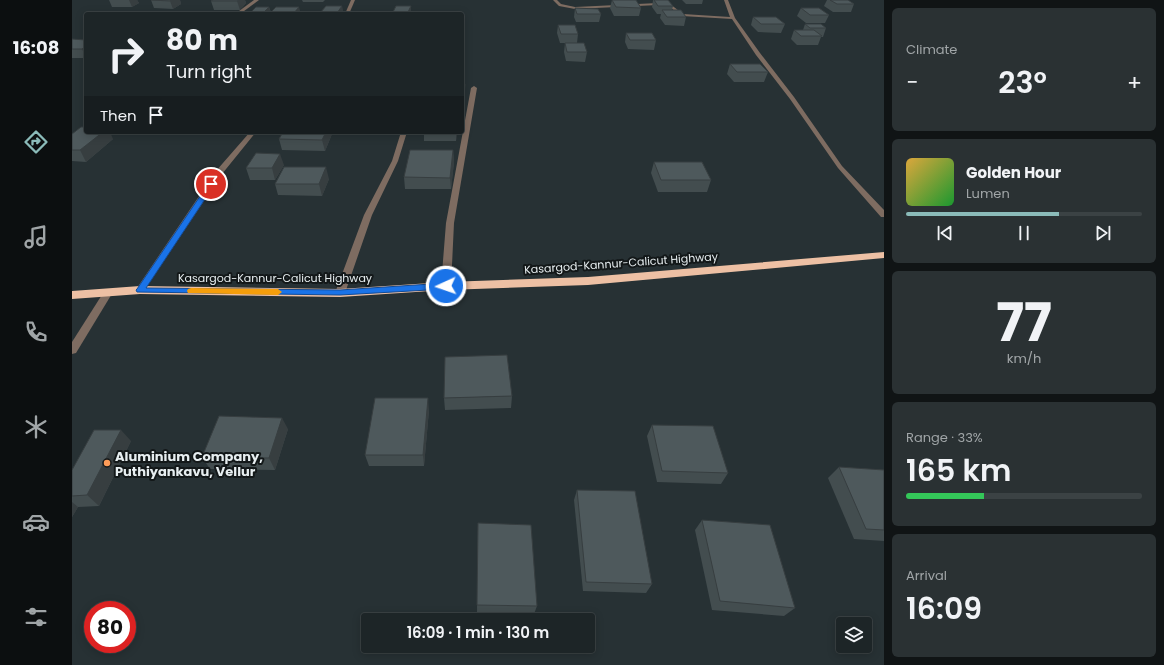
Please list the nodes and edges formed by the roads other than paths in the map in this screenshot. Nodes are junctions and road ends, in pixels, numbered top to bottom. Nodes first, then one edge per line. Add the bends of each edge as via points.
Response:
1 (257, 0) edge
2 (353, 0) edge
3 (555, 0) edge
4 (726, 0) edge
5 (240, 12) edge
6 (348, 12) edge
7 (732, 18) junction
8 (474, 88) dead end
9 (252, 134) edge
10 (403, 134) edge
11 (884, 215) edge
12 (884, 255) edge
13 (446, 286) junction
14 (140, 290) junction
15 (108, 292) junction
16 (340, 292) junction
17 (72, 295) edge
18 (72, 350) edge

1 - 5 street
2 - 6 street
3 - 7 street via 560,5 574,8 669,5 682,15
4 - 7 street
7 - 11 street via 840,167
8 - 13 street via 450,223
9 - 14 street via 219,173
10 - 16 street via 395,161 368,215
12 - 13 highway, Kasargod-Kannur-Calicut Highway via 588,281
13 - 16 highway, Kasargod-Kannur-Calicut Highway
14 - 15 highway, Kasargod-Kannur-Calicut Highway
14 - 16 highway, Kasargod-Kannur-Calicut Highway
15 - 17 highway, Kasargod-Kannur-Calicut Highway
15 - 18 street

